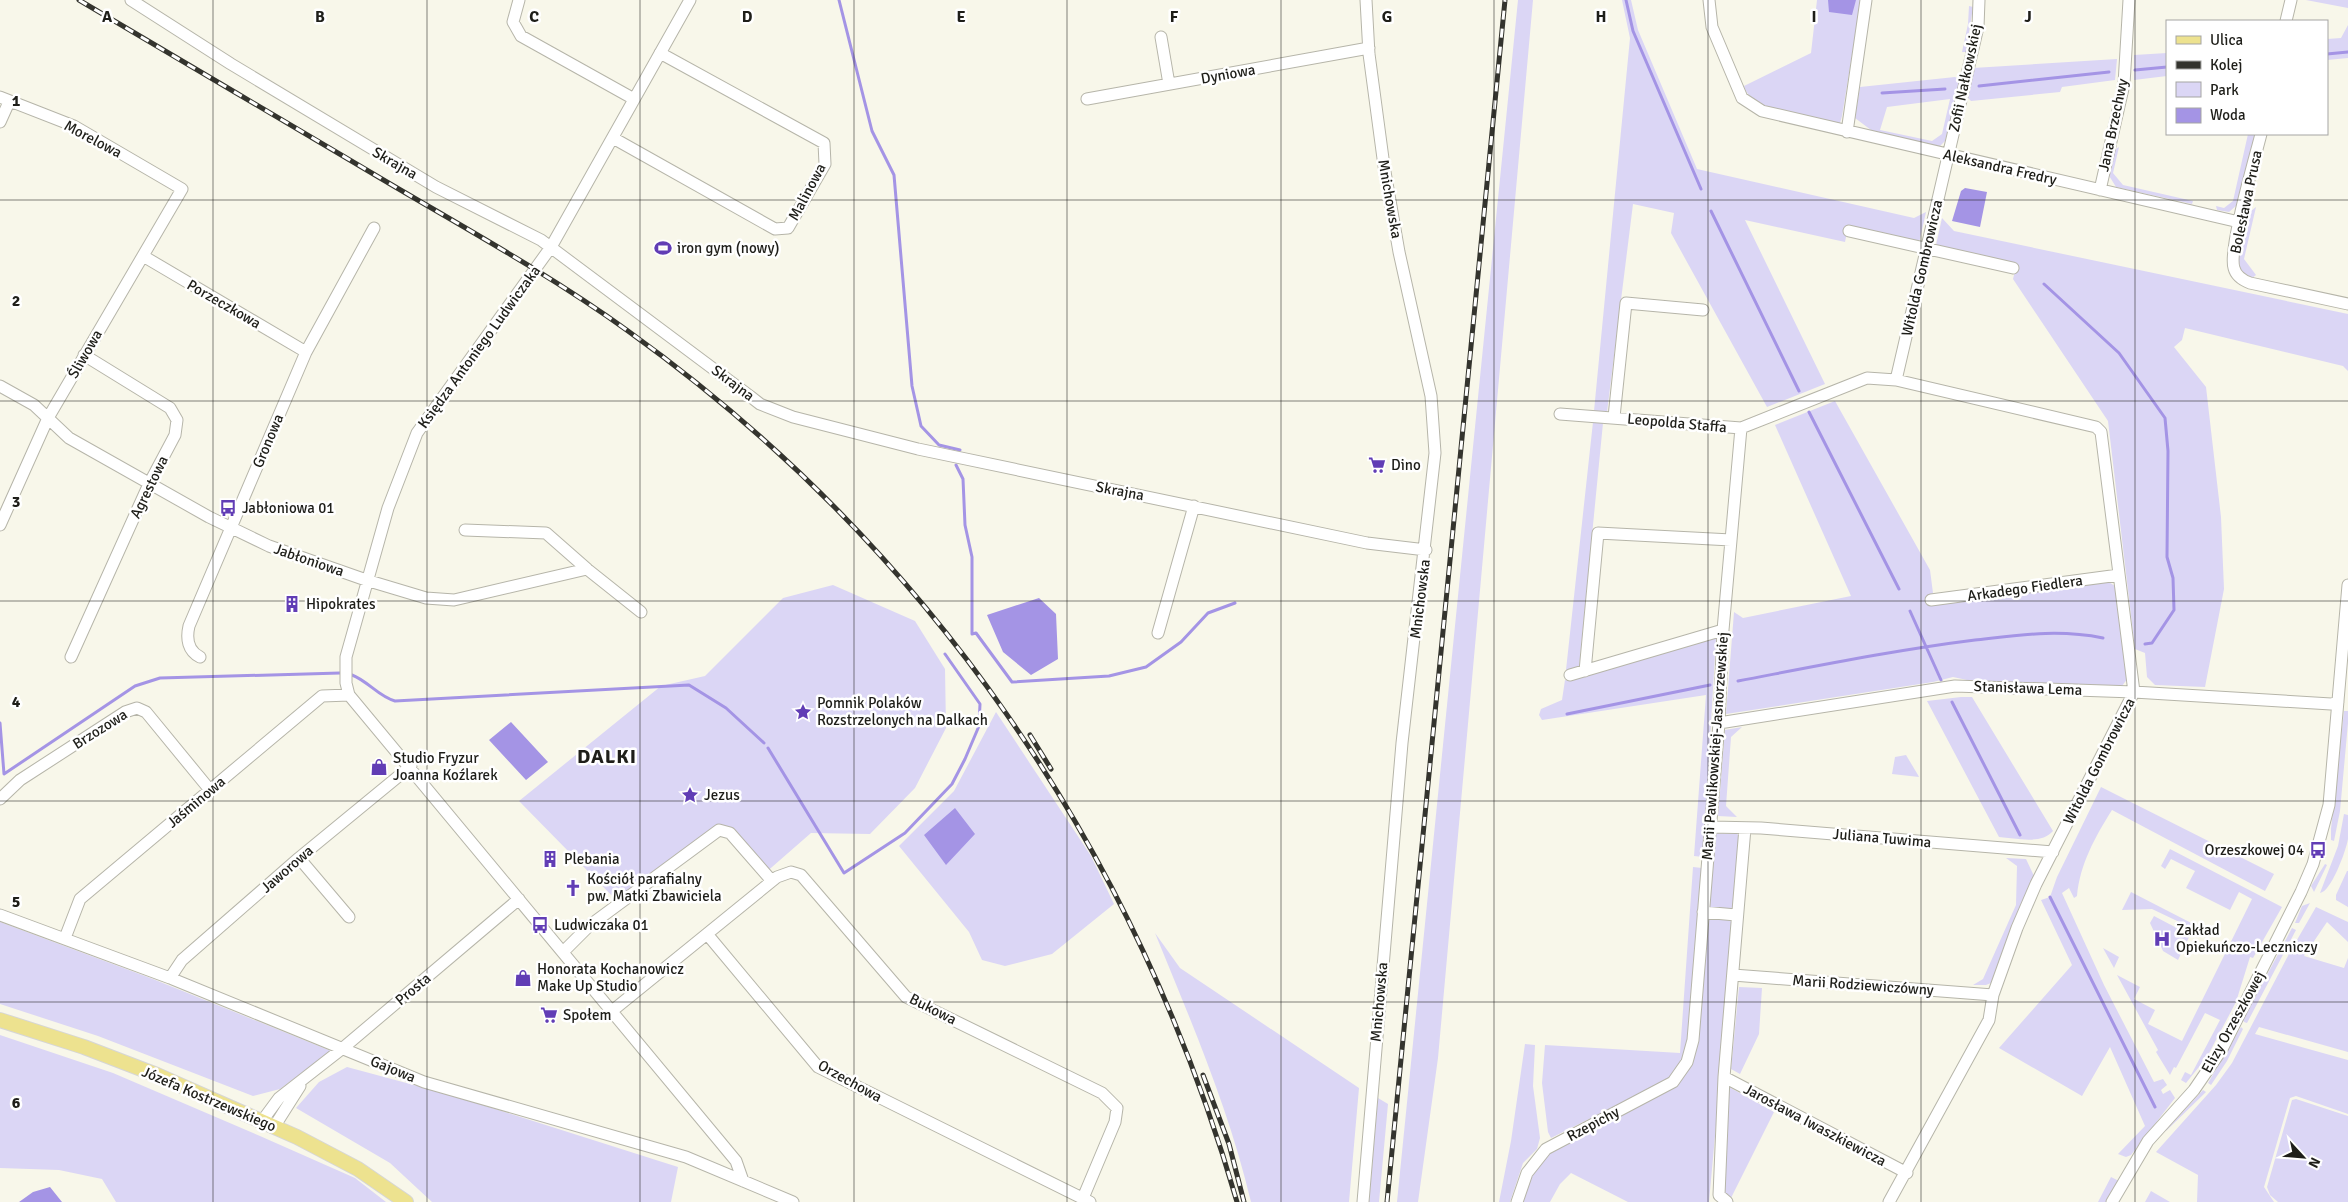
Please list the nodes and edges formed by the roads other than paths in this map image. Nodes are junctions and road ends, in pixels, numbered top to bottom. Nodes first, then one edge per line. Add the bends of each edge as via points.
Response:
1 (130, 0) edge
2 (519, 0) edge
3 (690, 0) edge
4 (1366, 0) edge
5 (1709, 0) edge
6 (1866, 0) edge
7 (1979, 0) edge
8 (2129, 0) edge
9 (2291, 0) edge
10 (2286, 20) edge
11 (1161, 36) dead end
12 (1369, 48) junction
13 (660, 53) junction
14 (1169, 84) junction
15 (4, 99) edge
16 (634, 99) junction
17 (1087, 99) dead end
18 (0, 122) edge
19 (1847, 132) junction
20 (2261, 135) edge
21 (613, 138) junction
22 (1948, 155) junction
23 (182, 189) joint
24 (2100, 190) junction
25 (2239, 222) junction
26 (374, 228) dead end
27 (1849, 231) dead end
28 (551, 247) junction
29 (1927, 249) junction
30 (142, 256) junction
31 (2013, 268) dead end
32 (2348, 304) edge
33 (1703, 310) dead end
34 (306, 352) junction
35 (84, 355) junction
36 (1896, 380) junction
37 (0, 386) edge
38 (1560, 414) dead end
39 (48, 418) junction
40 (1614, 418) junction
41 (1740, 428) junction
42 (149, 484) junction
43 (1194, 506) junction
44 (0, 525) edge
45 (232, 527) junction
46 (466, 530) dead end
47 (1731, 540) junction
48 (1426, 550) junction
49 (587, 570) junction
50 (2119, 575) junction
51 (366, 580) junction
52 (2348, 585) edge
53 (1931, 600) dead end
54 (641, 612) dead end
55 (1723, 630) junction
56 (1158, 633) dead end
57 (71, 657) dead end
58 (200, 657) dead end
59 (1585, 671) junction
60 (1570, 675) dead end
61 (348, 689) junction
62 (2134, 692) junction
63 (2338, 702) junction
64 (1719, 723) junction
65 (411, 766) junction
66 (210, 790) junction
67 (0, 799) edge
68 (1710, 827) junction
69 (1745, 828) junction
70 (2053, 852) junction
71 (299, 858) junction
72 (772, 881) junction
73 (519, 899) junction
74 (1703, 912) junction
75 (1736, 914) junction
76 (0, 915) edge
77 (349, 917) dead end
78 (706, 934) junction
79 (65, 938) junction
80 (563, 952) junction
81 (1732, 975) junction
82 (170, 978) junction
83 (1993, 995) junction
84 (612, 1012) junction
85 (0, 1020) edge
86 (343, 1048) junction
87 (1687, 1062) joint
88 (1724, 1077) junction
89 (268, 1124) junction
90 (1907, 1173) junction
91 (744, 1181) junction
92 (770, 1198) edge
93 (1723, 1199) edge
94 (1087, 1200) edge
95 (406, 1202) edge
96 (794, 1202) edge
97 (1363, 1202) edge
98 (1517, 1202) edge
99 (1889, 1202) edge
100 (2112, 1202) edge

1 - 28 street, Skrajna via 358,142 479,211 526,231
2 - 16 street via 513,22 521,36
3 - 13 street, Księdza Antoniego Ludwiczaka
4 - 12 street, Mnichowska
5 - 19 street, Aleksandra Fredry via 1712,27 1742,98 1762,111
6 - 19 street
7 - 22 street, Zofii Nałkowskiej via 1978,27
8 - 24 street, Jana Brzechwy via 2124,84
9 - 10 street
11 - 14 street
12 - 14 street, Dyniowa
12 - 48 street, Mnichowska via 1399,252 1431,396 1435,453
13 - 16 street, Księdza Antoniego Ludwiczaka
13 - 21 street, Malinowa via 824,143 825,164 788,228 775,229
14 - 17 street, Dyniowa
15 - 18 street
15 - 23 street, Morelowa via 74,126
16 - 21 street, Księdza Antoniego Ludwiczaka
19 - 22 street, Aleksandra Fredry
20 - 25 street, Bolesława Prusa
21 - 28 street, Księdza Antoniego Ludwiczaka
22 - 24 street, Aleksandra Fredry
22 - 29 street, Witolda Gombrowicza
23 - 30 street, Śliwowa
24 - 25 street, Aleksandra Fredry
25 - 32 street, Bolesława Prusa via 2232,258 2234,270 2240,278 2250,283
26 - 34 street, Gronowa
27 - 29 street
28 - 43 street, Skrajna via 751,397 779,412 918,449
28 - 51 street, Księdza Antoniego Ludwiczaka via 417,434 388,508
29 - 31 street
29 - 36 street, Witolda Gombrowicza
30 - 34 street, Porzeczkowa
30 - 35 street, Śliwowa
33 - 40 street, Leopolda Staffa via 1626,302
34 - 45 street, Gronowa
35 - 39 street, Śliwowa
35 - 42 street, Agrestowa via 170,408 177,420 175,435
36 - 41 street, Witolda Gombrowicza via 1867,378
36 - 50 street, Witolda Gombrowicza via 2096,428 2101,432
37 - 39 street, Jabłoniowa via 34,405
38 - 40 street, Leopolda Staffa
39 - 42 street, Jabłoniowa via 69,438
39 - 44 street, Śliwowa
40 - 41 street, Leopolda Staffa
41 - 47 street, Marii Pawlikowskiej-Jasnorzewskiej
42 - 45 street, Jabłoniowa
42 - 57 street, Agrestowa
43 - 48 street, Skrajna via 1367,543
43 - 56 street
45 - 51 street, Jabłoniowa via 269,546
45 - 58 street, Gronowa via 189,626 188,642 194,654
46 - 49 street via 546,533
47 - 55 street, Marii Pawlikowskiej-Jasnorzewskiej
47 - 59 street via 1598,532
48 - 97 street, Mnichowska via 1402,743
49 - 51 street, Jabłoniowa via 454,600 426,598
49 - 54 street
50 - 53 street, Arkadego Fiedlera
50 - 62 street, Witolda Gombrowicza
51 - 61 street, Księdza Antoniego Ludwiczaka via 346,657
52 - 63 street, Elizy Orzeszkowej
55 - 59 street
55 - 64 street, Marii Pawlikowskiej-Jasnorzewskiej
59 - 60 street
61 - 65 street
61 - 66 street, Jaśminowa via 322,696
62 - 63 street, Stanisława Lema
62 - 64 street, Stanisława Lema via 1955,686
62 - 70 street, Witolda Gombrowicza
63 - 100 street, Elizy Orzeszkowej via 2326,822 2301,892 2222,1049 2194,1090 2139,1154
64 - 68 street, Marii Pawlikowskiej-Jasnorzewskiej
65 - 71 street, Jaworowa
65 - 73 street
66 - 67 street, Brzozowa via 146,712 137,708 125,712 20,780
66 - 79 street, Jaśminowa via 80,899
68 - 69 street, Juliana Tuwima
68 - 74 street, Marii Pawlikowskiej-Jasnorzewskiej
69 - 70 street, Juliana Tuwima
69 - 75 street
70 - 83 street, Witolda Gombrowicza via 2017,928
71 - 77 street
71 - 82 street, Jaworowa via 182,960
72 - 78 street, Bukowa
72 - 80 street via 730,832 719,830 590,926
72 - 94 street, Bukowa via 791,872 801,875 906,997 1102,1093 1116,1108 1115,1122
73 - 80 street
73 - 86 street, Prosta
74 - 75 street
74 - 87 street, Marii Pawlikowskiej-Jasnorzewskiej via 1693,1040
75 - 81 street
76 - 79 street, Gajowa
78 - 84 street
78 - 94 street, Orzechowa via 818,1068
79 - 82 street, Gajowa
80 - 84 street
81 - 83 street, Marii Rodziewiczówny
81 - 88 street
82 - 86 street, Gajowa
83 - 90 street, Witolda Gombrowicza via 1989,1020
84 - 91 street via 736,1161
85 - 89 main road, Józefa Kostrzewskiego via 139,1068
86 - 89 street, Prosta via 279,1098
86 - 91 street, Gajowa via 424,1082 686,1157
87 - 98 street, Rzepichy via 1673,1082 1546,1149 1527,1173
88 - 90 street, Jarosława Iwaszkiewicza
88 - 93 street
89 - 95 main road, Józefa Kostrzewskiego via 340,1159
90 - 99 street, Witolda Gombrowicza
91 - 92 street, Gajowa
92 - 96 street, Gajowa

